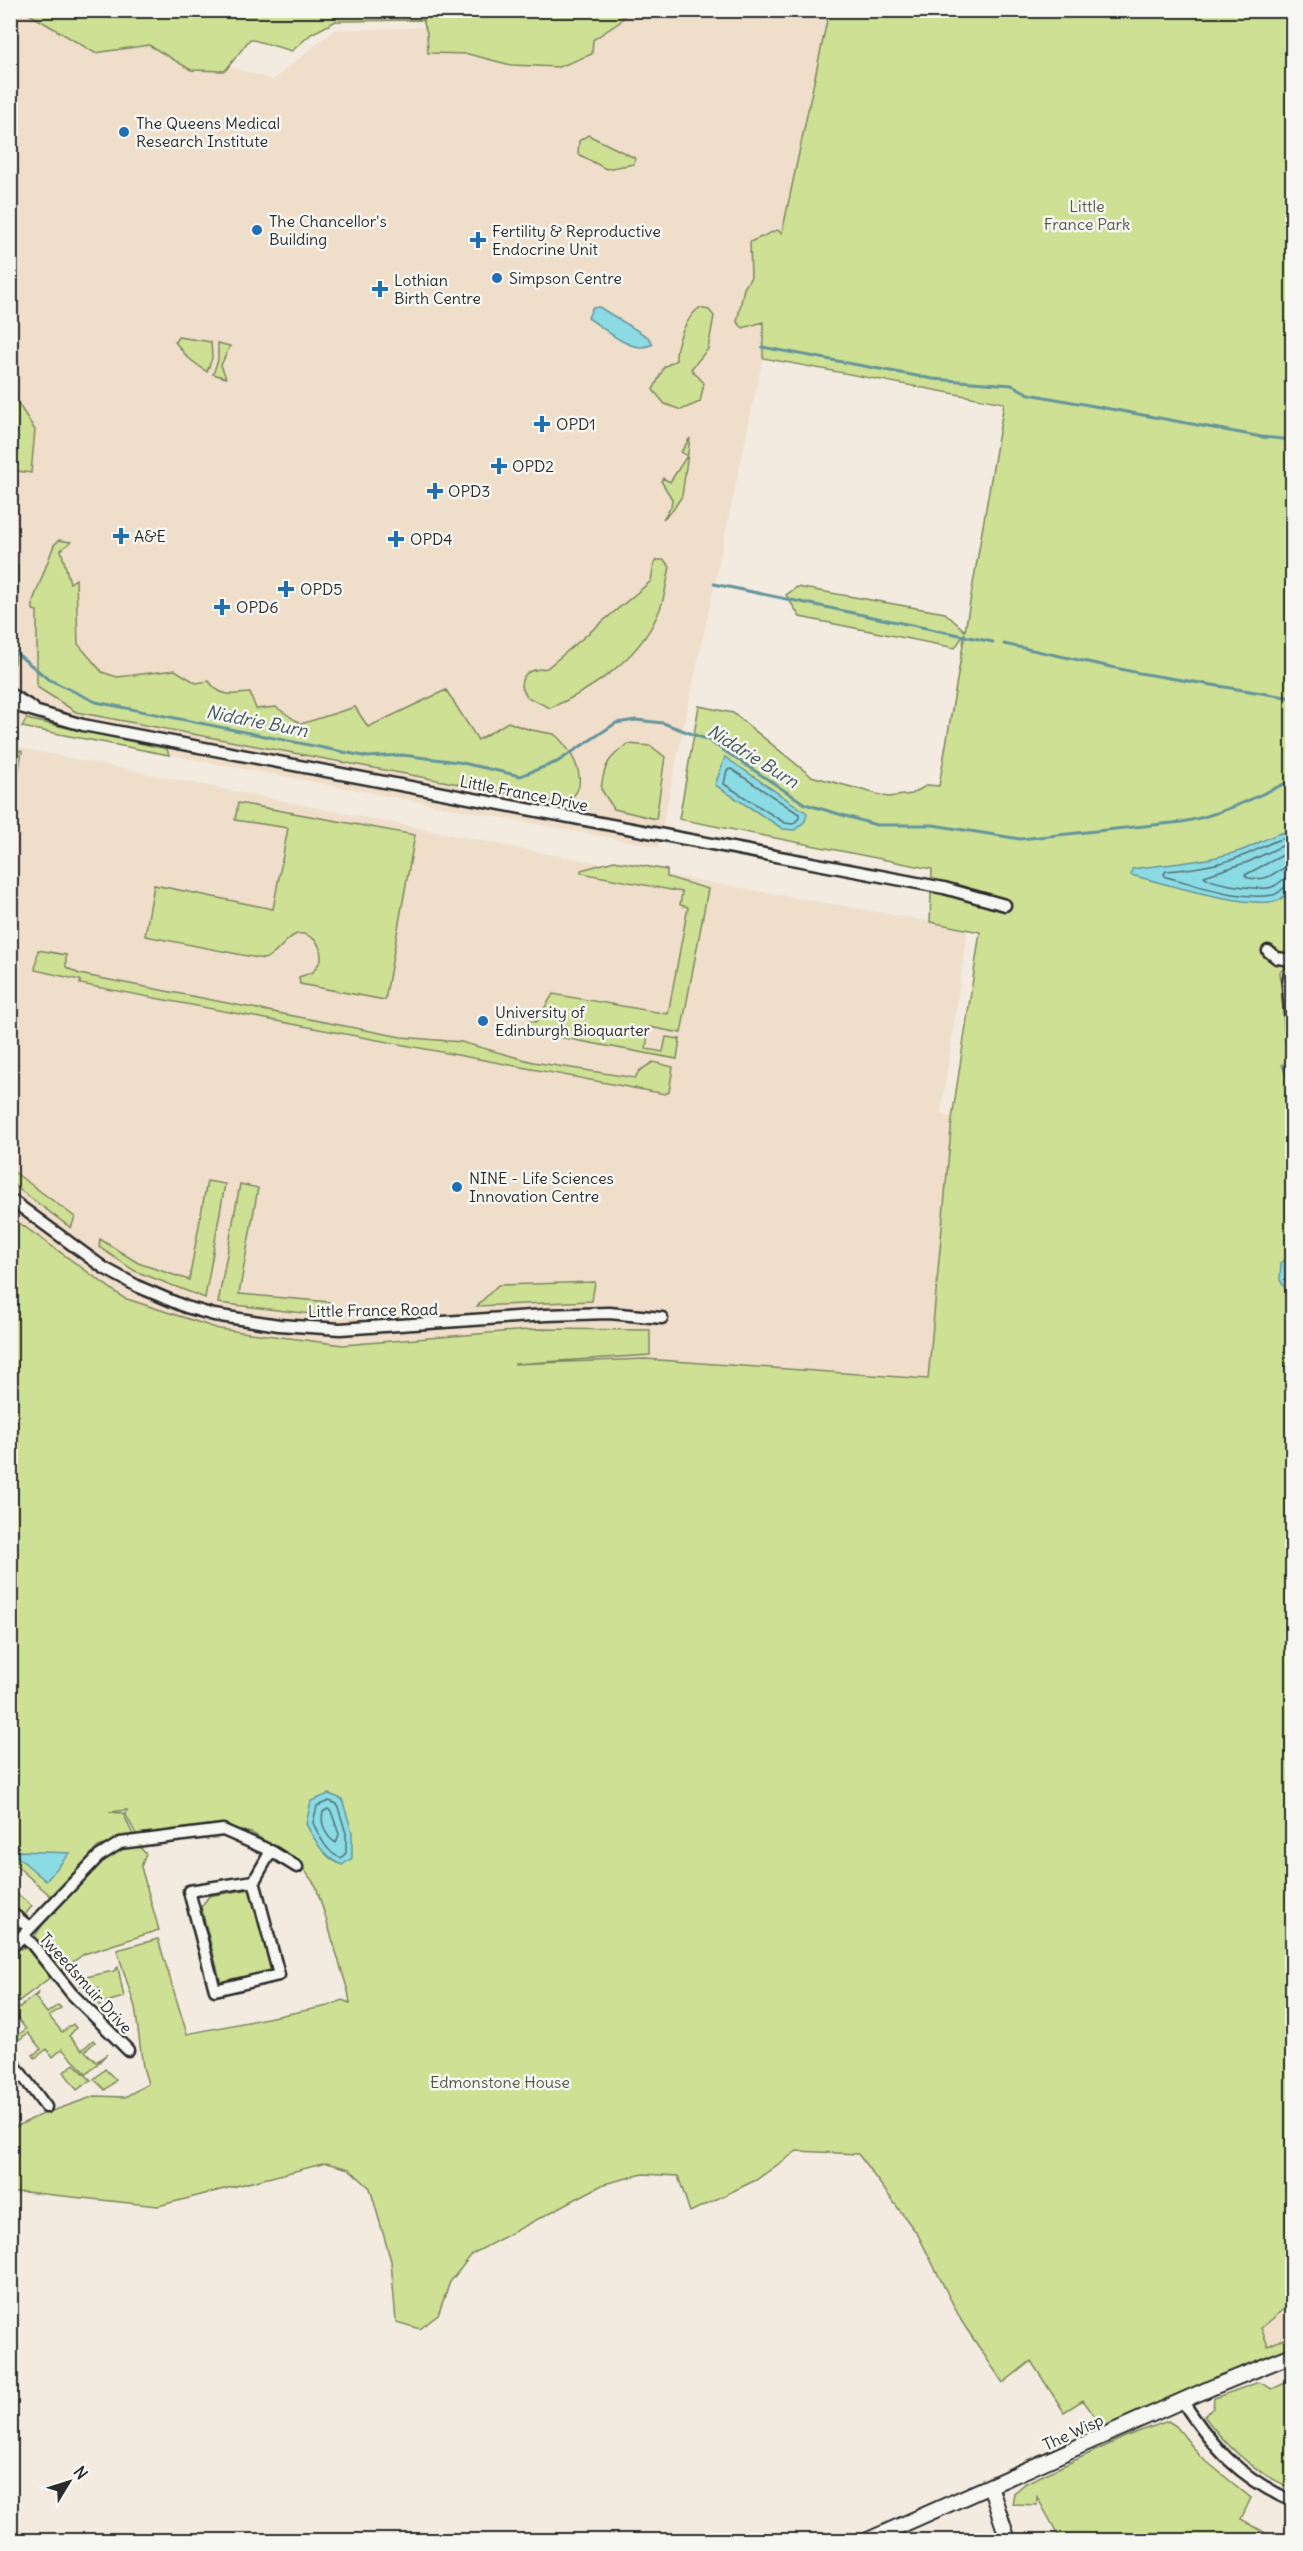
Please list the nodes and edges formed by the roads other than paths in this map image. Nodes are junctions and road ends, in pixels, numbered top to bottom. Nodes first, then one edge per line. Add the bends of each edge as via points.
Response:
1 (10, 694) edge
2 (10, 704) edge
3 (38, 712) junction
4 (1005, 905) dead end
5 (1268, 951) dead end
6 (1292, 960) edge
7 (1293, 1040) edge
8 (10, 1199) edge
9 (662, 1318) dead end
10 (271, 1851) junction
11 (297, 1867) dead end
12 (254, 1881) junction
13 (10, 1912) edge
14 (26, 1932) junction
15 (10, 1949) edge
16 (128, 2050) dead end
17 (10, 2059) edge
18 (46, 2108) dead end
19 (1293, 2355) edge
20 (1183, 2402) junction
21 (990, 2486) junction
22 (1293, 2501) edge
23 (887, 2537) edge
24 (868, 2541) edge
25 (1008, 2541) edge

1 - 3 street, Little France Drive
2 - 3 street, Little France Drive
3 - 4 street, Little France Drive via 83,725 932,886
5 - 6 street via 1277,958
6 - 7 street via 1288,984
8 - 9 street, Little France Road via 104,1268 139,1287 214,1315 340,1329 546,1315 609,1313
10 - 11 street, Tweedsmuir Drive
10 - 12 street
10 - 14 street, Tweedsmuir Drive via 223,1830 120,1843 98,1857
12 - 12 street via 189,1891 215,1990 279,1975
13 - 14 street, Tweedsmuir Drive
14 - 15 street, Tweedsmuir Drive
14 - 16 street, Tweedsmuir Drive via 72,1994
17 - 18 street
19 - 20 street, The Wisp
20 - 21 street, The Wisp
20 - 22 street via 1223,2456 1249,2478
21 - 23 street, The Wisp
21 - 25 street
23 - 24 street, The Wisp

